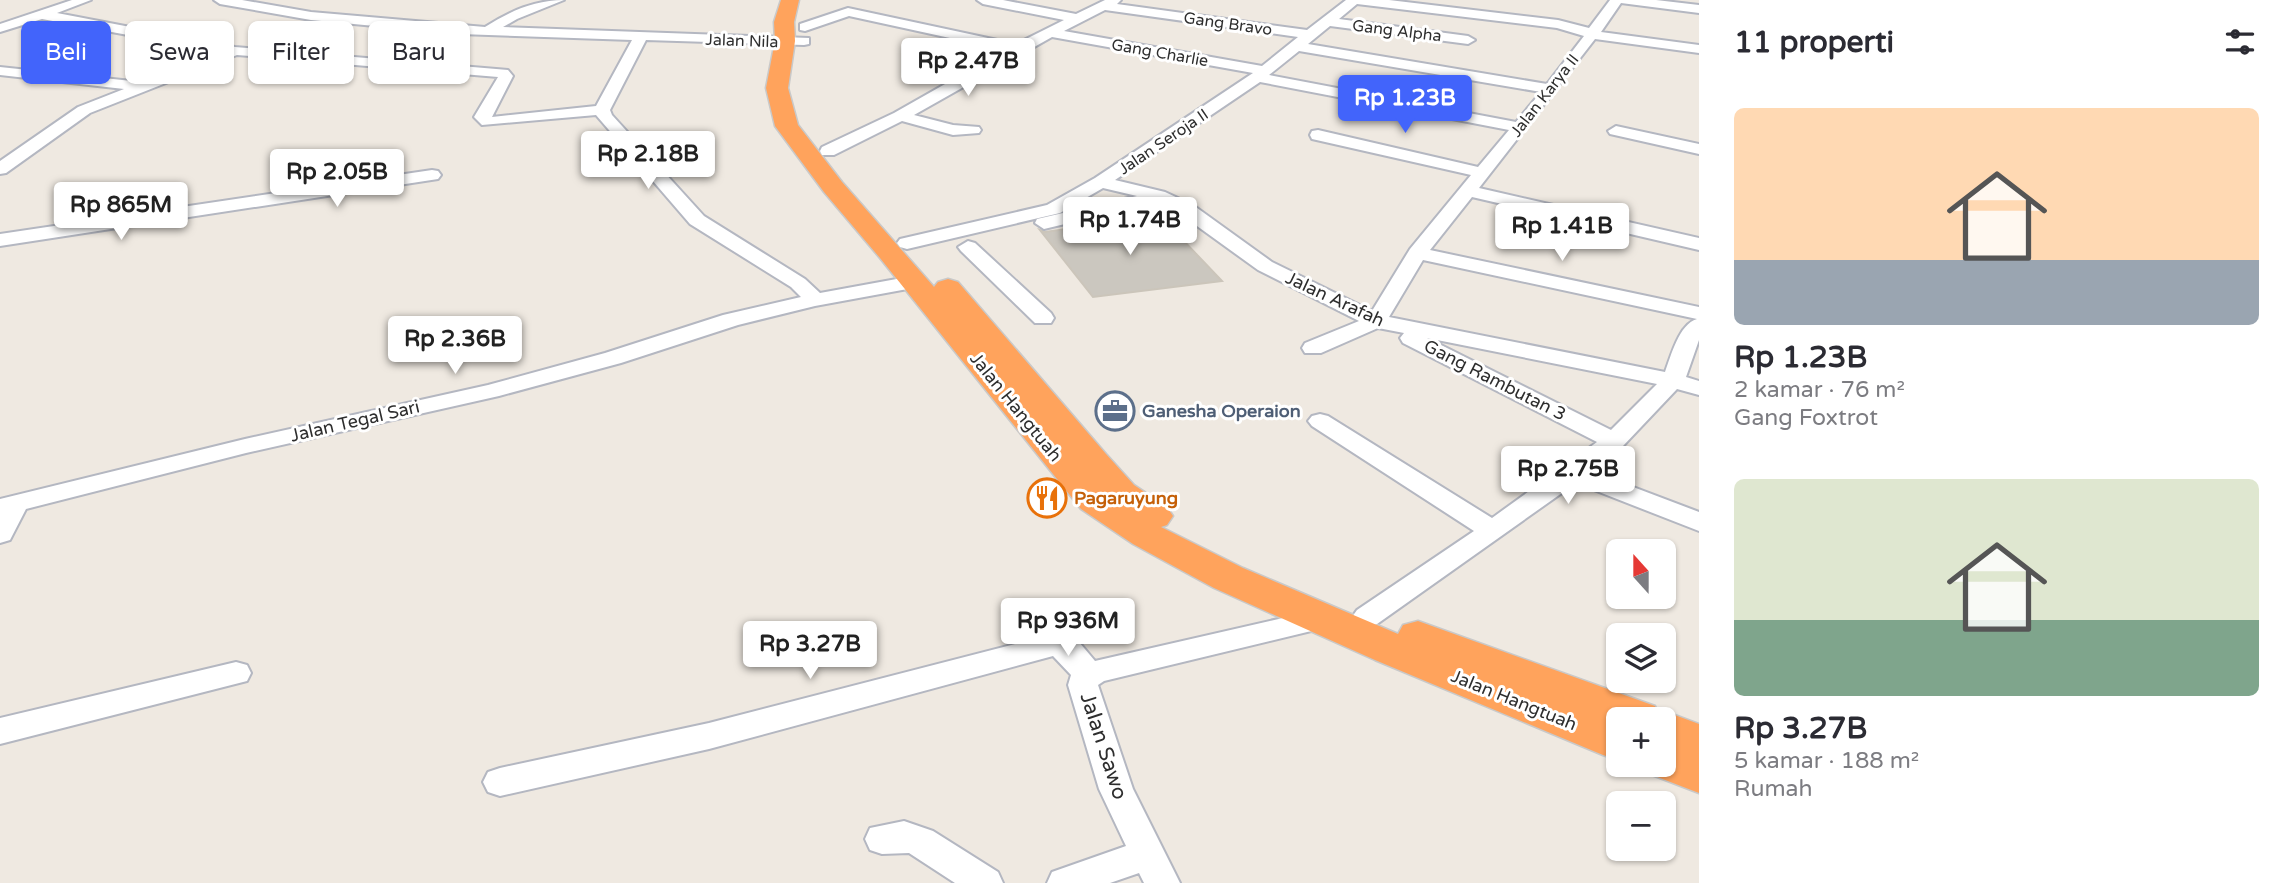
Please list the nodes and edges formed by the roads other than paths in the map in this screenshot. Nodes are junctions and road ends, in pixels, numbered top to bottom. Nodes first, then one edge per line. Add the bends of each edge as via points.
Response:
1 (85, 0) edge
2 (220, 0) edge
3 (558, 0) edge
4 (983, 0) edge
5 (1355, 0) edge
6 (1617, 0) edge
7 (1623, 0) edge
8 (1382, 1) edge
9 (1110, 3) edge
10 (1451, 5) edge
11 (1699, 9) edge
12 (44, 15) junction
13 (1080, 19) junction
14 (1326, 21) junction
15 (799, 22) edge
16 (1, 32) edge
17 (488, 32) junction
18 (1054, 33) junction
19 (1591, 34) junction
20 (641, 36) junction
21 (1303, 40) junction
22 (1468, 40) dead end
23 (1018, 49) junction
24 (1699, 49) edge
25 (235, 51) junction
26 (0, 71) edge
27 (1261, 74) junction
28 (144, 86) junction
29 (1551, 89) junction
30 (602, 110) junction
31 (900, 116) junction
32 (1519, 127) junction
33 (973, 130) dead end
34 (1616, 131) dead end
35 (1318, 135) dead end
36 (1699, 149) edge
37 (828, 150) junction
38 (0, 169) edge
39 (1483, 173) junction
40 (432, 175) dead end
41 (1101, 182) junction
42 (845, 186) junction
43 (1468, 191) junction
44 (1159, 196) junction
45 (0, 240) edge
46 (1699, 244) edge
47 (968, 247) junction
48 (1417, 253) junction
49 (914, 261) junction
50 (814, 300) junction
51 (1699, 313) edge
52 (1043, 318) dead end
53 (1376, 321) junction
54 (1699, 325) edge
55 (1313, 348) dead end
56 (1673, 380) junction
57 (1699, 388) edge
58 (1320, 421) dead end
59 (1615, 440) junction
60 (1572, 473) junction
61 (8, 506) edge
62 (1699, 522) edge
63 (1493, 531) junction
64 (0, 534) edge
65 (1367, 617) junction
66 (1322, 619) junction
67 (236, 673) dead end
68 (1089, 675) junction
69 (1606, 721) edge
70 (1606, 723) edge
71 (0, 731) edge
72 (1676, 734) edge
73 (1699, 743) edge
74 (1676, 765) edge
75 (1699, 774) edge
76 (500, 782) dead end
77 (882, 839) dead end
78 (1154, 869) edge
79 (985, 883) edge
80 (1065, 883) edge

1 - 12 street
2 - 17 street, Jalan Nila via 311,16
3 - 17 street via 512,16
4 - 13 street
5 - 8 street
5 - 14 street, Jalan Seroja II
6 - 19 street, Jalan Karya II
7 - 11 street
8 - 10 street
9 - 13 street
9 - 21 street, Gang Bravo
10 - 19 street via 1570,26
12 - 16 street
12 - 25 street
13 - 18 street
14 - 21 street, Jalan Seroja II
14 - 22 street, Gang Alpha
15 - 20 street, Jalan Nila
15 - 23 street via 848,12
15 - 37 highway, Jalan Hangtuah via 798,89 810,129
15 - 42 highway, Jalan Hangtuah via 777,88 783,114 787,126
17 - 20 street, Jalan Nila
18 - 23 street
18 - 27 street, Gang Charlie
19 - 24 street
19 - 29 street, Jalan Karya II
20 - 30 street
21 - 27 street, Jalan Seroja II
21 - 29 street, Gang Bravo
23 - 31 street
25 - 28 street
25 - 30 street via 503,73 506,76 482,117 488,122
26 - 28 street
27 - 32 street, Gang Charlie
27 - 41 street, Jalan Seroja II
28 - 38 street via 84,110
29 - 32 street, Jalan Karya II
30 - 50 street via 697,220 799,283
31 - 33 street via 953,130
31 - 37 street
32 - 39 street, Jalan Karya II
34 - 36 street
35 - 39 street
37 - 42 highway, Jalan Hangtuah
39 - 43 street, Jalan Karya II
40 - 45 street
41 - 44 street, Jalan Arafah
41 - 49 street, Jalan Seroja II via 1053,209
42 - 49 highway, Jalan Hangtuah
43 - 46 street
43 - 48 street, Jalan Karya II
44 - 47 street
44 - 53 street, Jalan Arafah via 1186,209 1265,265
47 - 49 street
47 - 52 street
48 - 51 street
48 - 53 street, Jalan Karya II
49 - 50 street, Jalan Tegal Sari
49 - 65 highway, Jalan Hangtuah via 985,329 1121,492 1162,522
49 - 66 highway, Jalan Hangtuah via 1094,501 1194,564
50 - 61 street, Jalan Tegal Sari via 491,391
53 - 55 street
53 - 56 street, Jalan Arafah
53 - 59 street, Gang Rambutan 3
54 - 56 street via 1688,340
56 - 57 street, Jalan Arafah
56 - 59 street
58 - 63 street
59 - 60 street
60 - 62 street
60 - 63 street
61 - 64 street
63 - 65 street
65 - 69 highway, Jalan Hangtuah
66 - 68 street, Jalan Sawo
66 - 70 highway, Jalan Hangtuah via 1478,686
67 - 71 street
68 - 76 street via 1068,650 1054,645 709,736
68 - 78 street, Jalan Sawo via 1083,685 1116,789
72 - 73 highway
74 - 75 highway
77 - 79 street via 904,836 922,842
78 - 80 street

